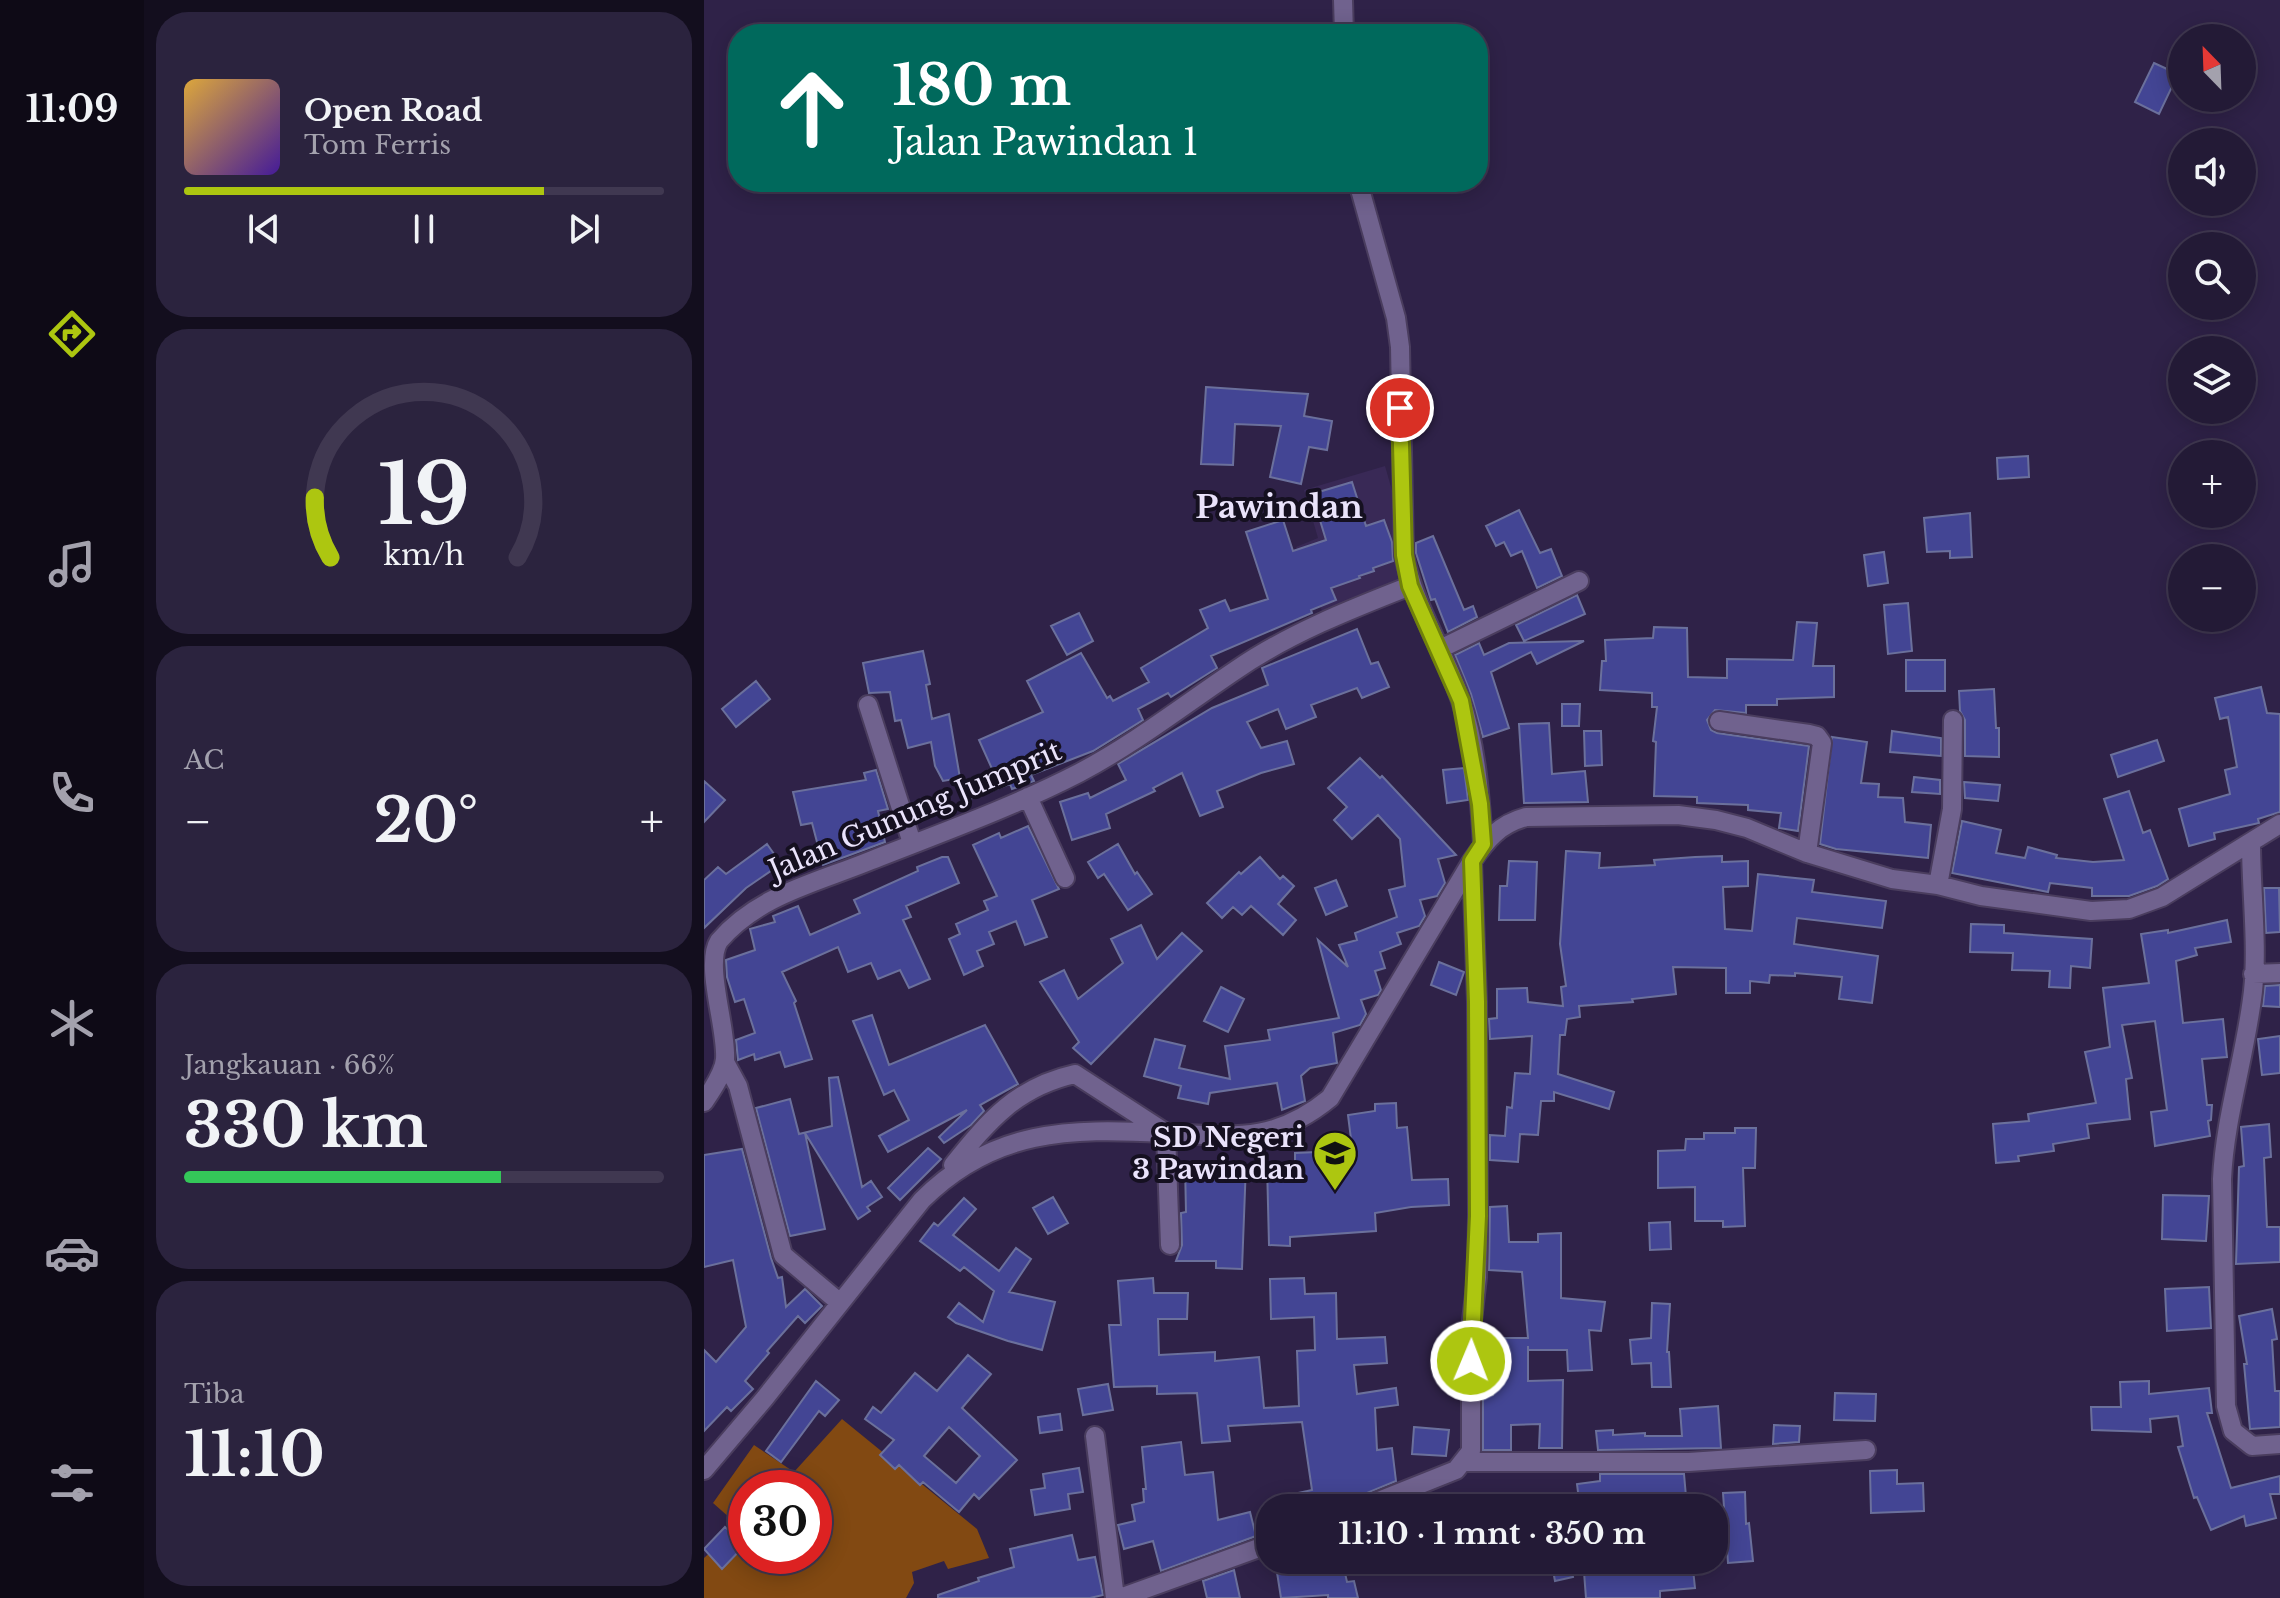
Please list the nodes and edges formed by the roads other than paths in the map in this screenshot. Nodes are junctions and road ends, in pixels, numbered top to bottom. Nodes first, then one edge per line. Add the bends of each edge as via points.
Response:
1 (1343, 0) edge
2 (1344, 24) edge
3 (1361, 192) edge
4 (1579, 581) dead end
5 (1410, 586) junction
6 (1440, 649) junction
7 (868, 705) dead end
8 (1953, 720) dead end
9 (1719, 721) dead end
10 (1028, 797) junction
11 (2280, 824) edge
12 (912, 843) junction
13 (2251, 843) junction
14 (1483, 844) junction
15 (1807, 853) junction
16 (1472, 861) junction
17 (1065, 878) dead end
18 (1938, 885) junction
19 (2280, 973) edge
20 (2253, 974) junction
21 (725, 1062) junction
22 (704, 1102) edge
23 (1166, 1133) junction
24 (941, 1180) junction
25 (1170, 1245) dead end
26 (839, 1302) junction
27 (1095, 1436) dead end
28 (2280, 1444) edge
29 (1866, 1450) dead end
30 (1465, 1462) junction
31 (704, 1470) edge
32 (1399, 1494) edge
33 (1256, 1549) edge
34 (1118, 1598) edge

1 - 2 street
3 - 5 street via 1400,347 1404,555
4 - 6 street
5 - 6 street
5 - 10 street, Jalan Gunung Jumprit via 1265,652 1081,772
6 - 14 street via 1461,701
7 - 12 street
8 - 18 street via 1952,809
9 - 15 street via 1809,734 1822,743
10 - 12 street, Jalan Gunung Jumprit
10 - 17 street
11 - 13 street
12 - 21 street, Jalan Gunung Jumprit via 806,882 768,902 719,942 711,954 711,968 723,1021
13 - 18 street via 2162,897 2112,911 2024,903
13 - 20 street
14 - 15 street via 1503,825 1526,817 1678,815 1747,828
14 - 16 street
15 - 18 street via 1892,879
16 - 23 street via 1330,1098 1308,1116 1257,1135
16 - 30 street via 1478,1216 1471,1451
19 - 20 street
20 - 28 street via 2224,1149 2226,1406 2239,1437 2261,1448
21 - 22 street
21 - 26 street via 738,1086 783,1255
23 - 24 street via 1075,1131 1023,1139 992,1149
23 - 24 street via 1075,1074 1020,1094 986,1125
23 - 25 street
24 - 26 street
26 - 31 street
27 - 34 street
29 - 30 street via 1689,1462
30 - 32 street via 1439,1479
33 - 34 street

